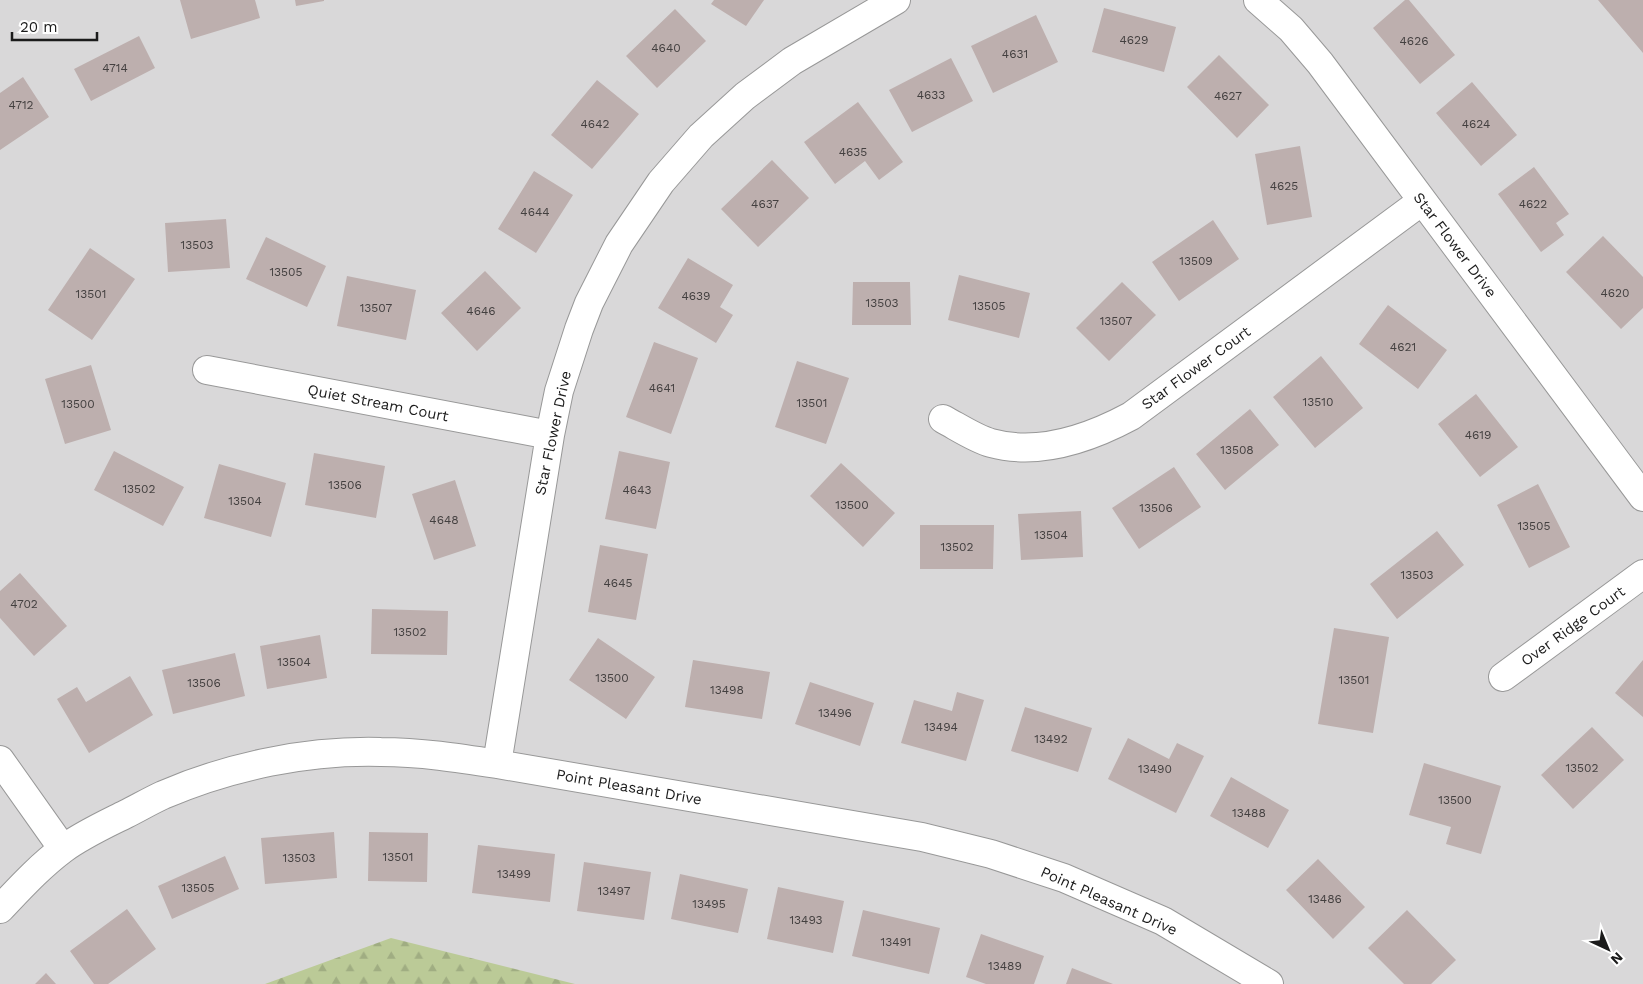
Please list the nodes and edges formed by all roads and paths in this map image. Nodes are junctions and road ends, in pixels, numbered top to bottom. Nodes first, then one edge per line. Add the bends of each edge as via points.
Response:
1 (1258, 0) edge
2 (890, 1) edge
3 (1422, 201) junction
4 (207, 370) dead end
5 (943, 419) dead end
6 (550, 435) junction
7 (1643, 497) edge
8 (1643, 574) edge
9 (1503, 677) dead end
10 (0, 760) edge
11 (498, 764) junction
12 (63, 849) junction
13 (0, 909) edge
14 (1269, 984) edge

1 - 3 street, Star Flower Drive via 1291,29 1320,63
2 - 6 street, Star Flower Drive via 792,61 745,96 701,136 661,182 619,244 590,303 559,391
3 - 5 street, Star Flower Court via 1131,416 1110,428 1071,441 1008,446 989,443
3 - 7 street, Star Flower Drive
4 - 6 street, Quiet Stream Court
6 - 11 street, Star Flower Drive
8 - 9 street, Over Ridge Court
10 - 12 street
11 - 12 street, Point Pleasant Drive via 380,752 320,754 265,763 164,795
11 - 14 street, Point Pleasant Drive via 922,837 991,854 1064,878 1163,921
12 - 13 street, Point Pleasant Drive

